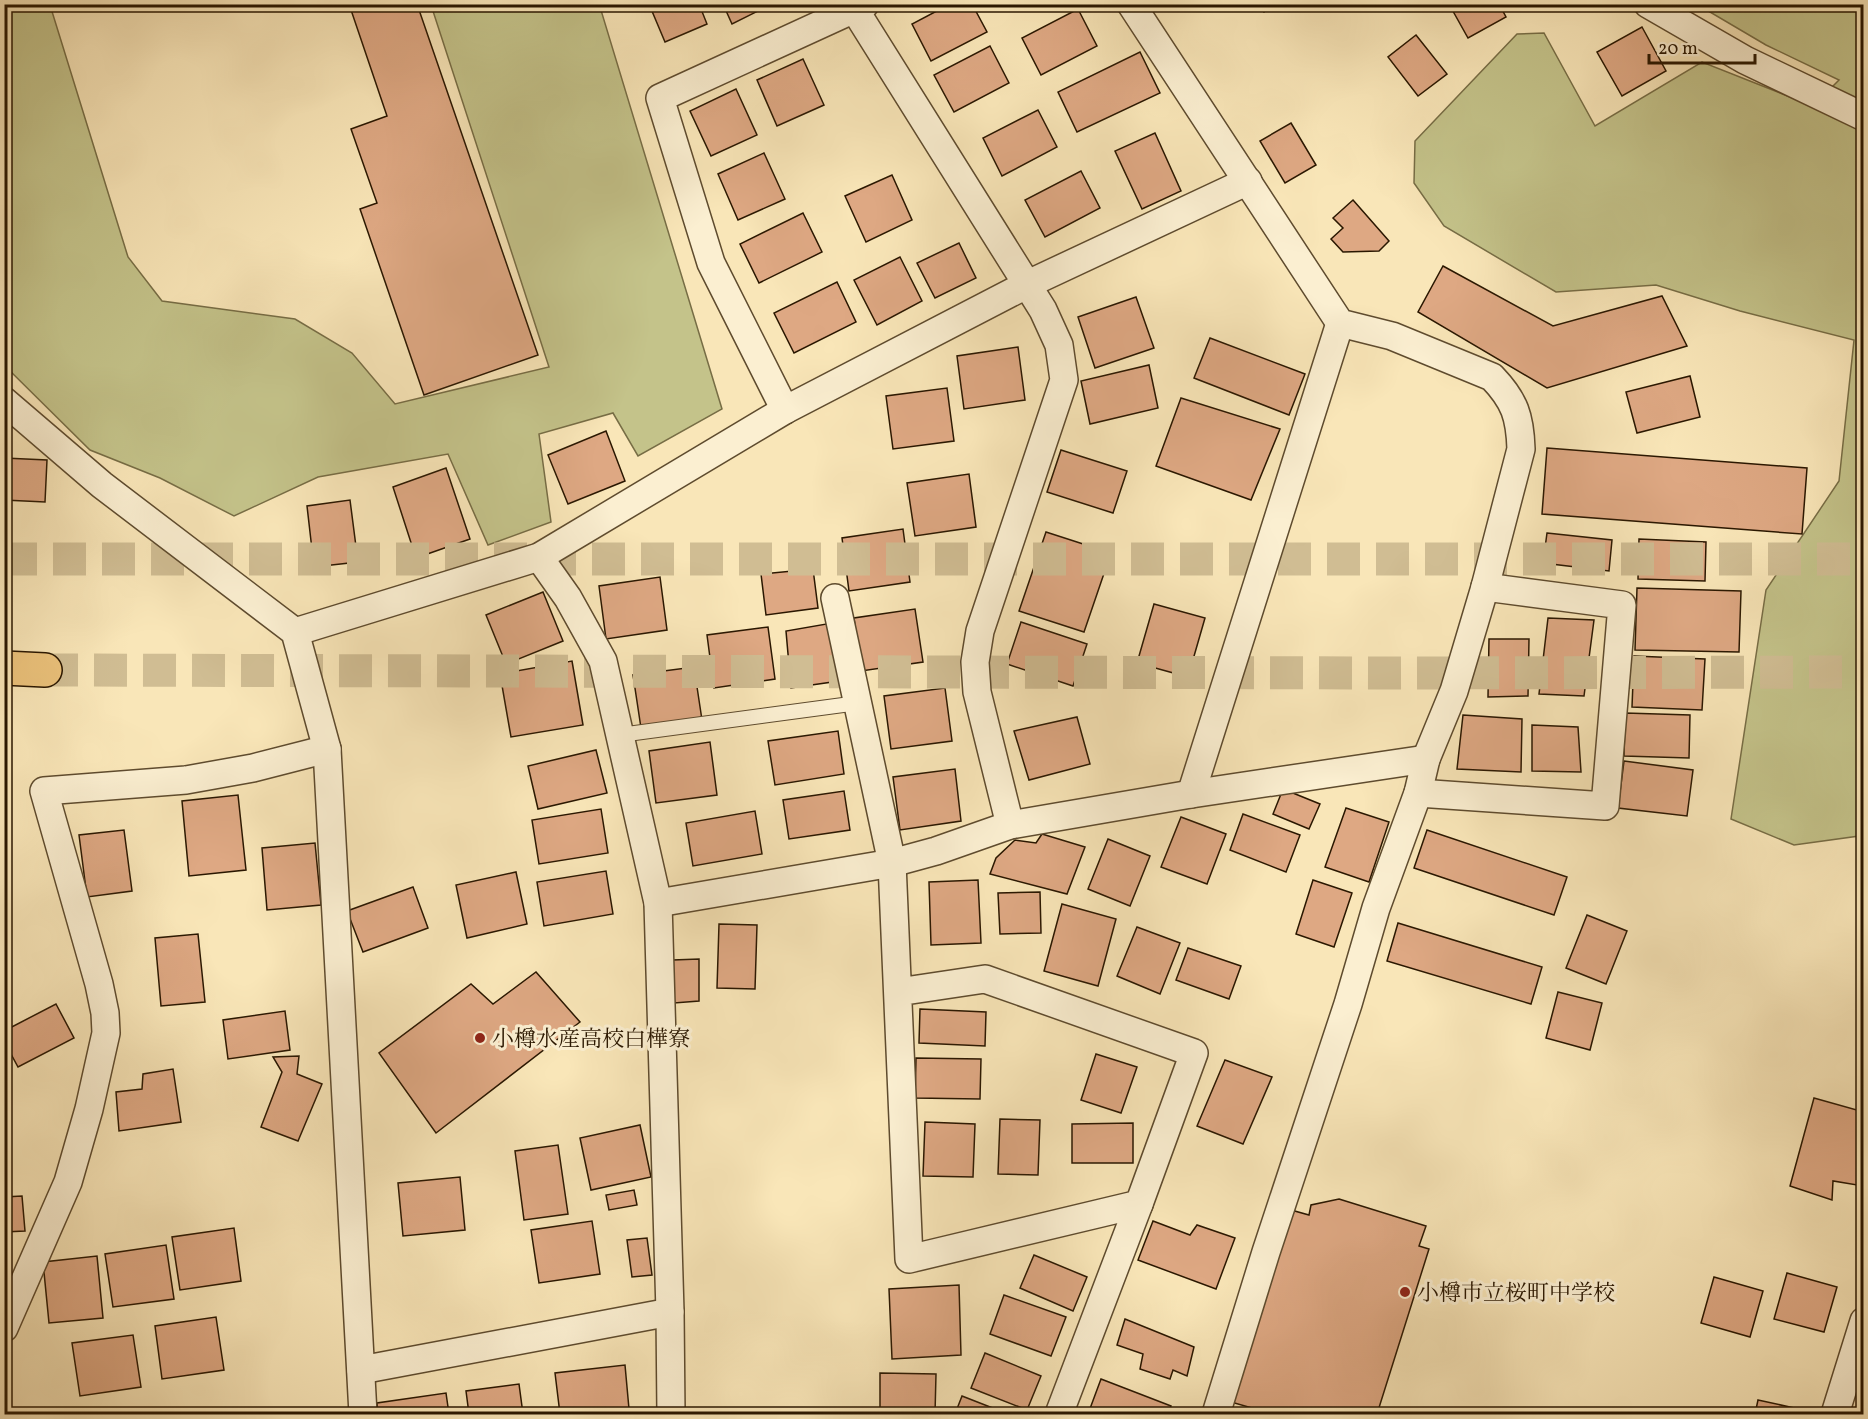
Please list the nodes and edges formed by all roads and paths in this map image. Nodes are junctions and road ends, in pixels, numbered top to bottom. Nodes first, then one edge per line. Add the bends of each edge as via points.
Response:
1 (1131, 4) edge
2 (1648, 4) edge
3 (860, 7) edge
4 (1863, 117) edge
5 (1248, 181) junction
6 (1026, 285) junction
7 (1340, 323) junction
8 (4, 401) edge
9 (785, 410) junction
10 (539, 557) junction
11 (1485, 586) junction
12 (835, 597) dead end
13 (296, 632) junction
14 (4, 668) edge
15 (45, 670) tunnel mouth
16 (858, 703) junction
17 (620, 735) junction
18 (327, 749) junction
19 (1426, 759) junction
20 (1418, 793) junction
21 (1191, 794) junction
22 (1010, 825) junction
23 (892, 863) junction
24 (658, 903) junction
25 (897, 992) junction
26 (1140, 1204) junction
27 (670, 1312) junction
28 (1863, 1321) edge
29 (4, 1328) edge
30 (361, 1370) junction
31 (363, 1414) edge
32 (671, 1414) edge
33 (1059, 1414) edge
34 (1216, 1414) edge
35 (1835, 1414) edge

1 - 5 street
2 - 4 street via 1745,60
3 - 6 street
3 - 9 street via 660,98 711,263
5 - 6 street
5 - 7 street
6 - 9 street
6 - 22 street via 1059,345 1064,380 980,631 975,662 977,692
7 - 11 street via 1392,336 1492,377 1515,406 1521,427 1521,449
7 - 21 street
8 - 13 street via 102,485
9 - 10 street
10 - 13 street
10 - 17 street via 573,606 603,661
11 - 19 street via 1454,691
11 - 20 street via 1622,605 1605,806
12 - 16 street
13 - 18 street
14 - 15 highway
16 - 17 lane
16 - 23 street
17 - 24 street
18 - 29 street via 186,780 44,790 99,984 106,1034 68,1182
18 - 30 street
19 - 20 street
19 - 21 street
20 - 34 street via 1376,908
21 - 22 street
22 - 23 street
23 - 24 street
23 - 25 street
24 - 27 street
25 - 26 street via 985,979 1194,1053
25 - 26 street via 909,1259
26 - 33 street
27 - 30 street
27 - 32 street
28 - 35 street
30 - 31 street

